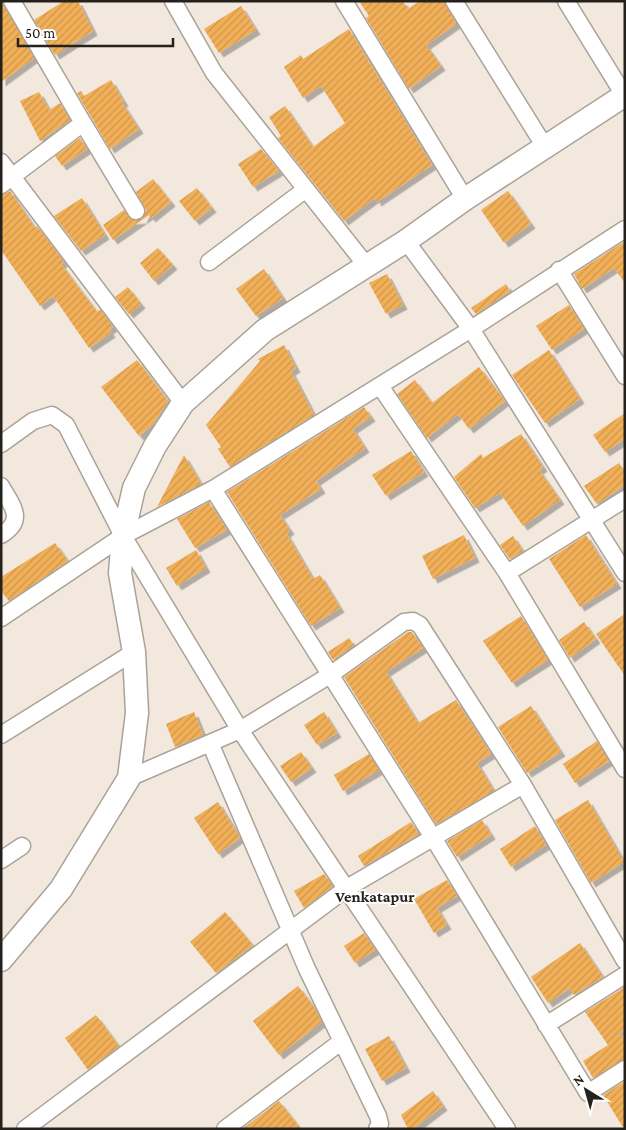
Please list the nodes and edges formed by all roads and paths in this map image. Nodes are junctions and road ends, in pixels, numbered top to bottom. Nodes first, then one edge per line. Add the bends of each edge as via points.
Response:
1 (12, 1) edge
2 (173, 1) edge
3 (344, 1) edge
4 (454, 1) edge
5 (566, 1) edge
6 (625, 95) edge
7 (84, 122) junction
8 (545, 147) junction
9 (1, 162) edge
10 (6, 181) edge
11 (306, 190) junction
12 (465, 199) junction
13 (136, 211) dead end
14 (625, 229) edge
15 (406, 241) junction
16 (209, 262) dead end
17 (366, 266) junction
18 (559, 270) junction
19 (471, 329) junction
20 (625, 376) edge
21 (380, 386) junction
22 (183, 404) junction
23 (1, 444) edge
24 (1, 486) edge
25 (213, 489) junction
26 (625, 499) edge
27 (590, 519) junction
28 (1, 535) edge
29 (123, 536) junction
30 (507, 573) junction
31 (625, 573) edge
32 (1, 618) edge
33 (134, 652) junction
34 (330, 675) junction
35 (240, 730) junction
36 (1, 735) edge
37 (210, 743) junction
38 (625, 770) edge
39 (129, 778) junction
40 (523, 785) junction
41 (434, 839) junction
42 (22, 846) dead end
43 (1, 860) edge
44 (347, 888) junction
45 (292, 932) junction
46 (1, 960) edge
47 (625, 961) edge
48 (625, 975) edge
49 (546, 1025) junction
50 (342, 1041) junction
51 (625, 1069) edge
52 (25, 1129) edge
53 (225, 1129) edge
54 (377, 1129) edge
55 (507, 1129) edge

1 - 7 street
2 - 11 street via 214,73
3 - 12 street
4 - 8 street
5 - 6 street
6 - 8 street
7 - 10 street
7 - 13 street
8 - 12 street
9 - 10 street
10 - 22 street
11 - 16 street
11 - 17 street
12 - 15 street
14 - 18 street
15 - 17 street
15 - 19 street
17 - 22 street via 265,330
18 - 19 street
18 - 20 street
19 - 21 street
19 - 27 street
21 - 25 street
21 - 30 street
22 - 29 street via 155,446 134,488
23 - 29 street via 33,421 52,415 66,425
24 - 28 street via 15,511 16,522
25 - 29 street
25 - 34 street
26 - 27 street
27 - 30 street
27 - 31 street
29 - 32 street
29 - 33 street via 120,573
29 - 35 street
30 - 38 street
33 - 36 street
33 - 39 street via 137,713
34 - 35 street
34 - 40 street via 404,622 413,621 420,625
34 - 41 street
35 - 37 street
35 - 44 street
37 - 39 street
37 - 45 street
39 - 46 street via 61,889
40 - 41 street
40 - 47 street
41 - 44 street
41 - 49 street
42 - 43 street
44 - 45 street
44 - 55 street
45 - 50 street
45 - 52 street
48 - 49 street
49 - 51 street via 588,1093
50 - 53 street
50 - 54 street via 378,1116 380,1124

